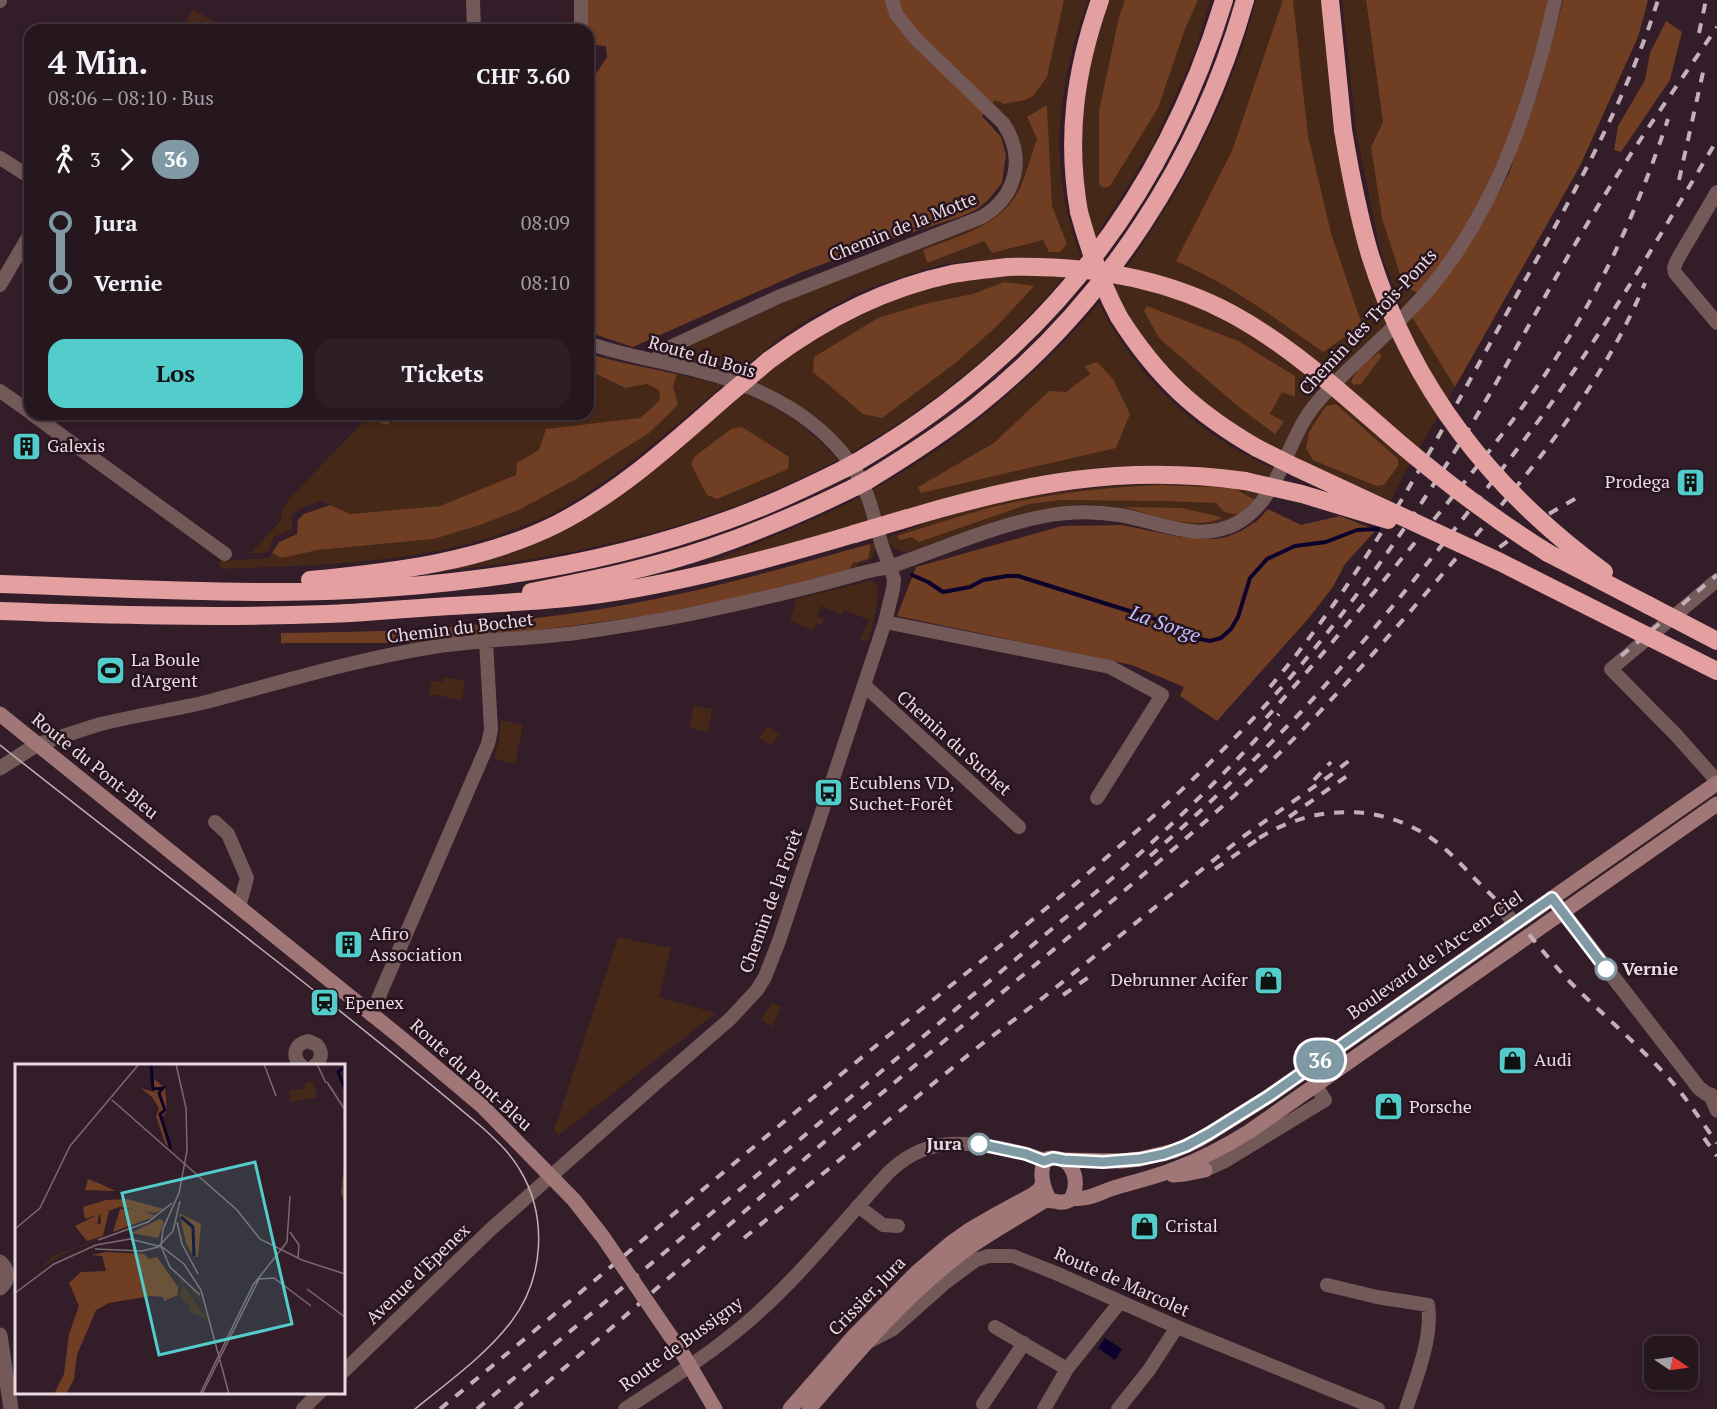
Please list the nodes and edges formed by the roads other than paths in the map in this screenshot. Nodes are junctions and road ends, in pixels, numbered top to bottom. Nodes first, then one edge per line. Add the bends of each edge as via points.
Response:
1 (473, 0) edge
2 (581, 0) edge
3 (892, 0) edge
4 (1100, 0) edge
5 (1224, 0) edge
6 (1245, 0) edge
7 (1330, 0) edge
8 (1555, 0) edge
9 (474, 24) edge
10 (581, 24) edge
11 (0, 158) edge
12 (24, 173) edge
13 (1717, 192) edge
14 (24, 244) edge
15 (0, 285) edge
16 (1717, 323) edge
17 (594, 345) edge
18 (656, 361) junction
19 (0, 391) edge
20 (24, 408) edge
21 (41, 420) edge
22 (1454, 540) junction
23 (225, 554) dead end
24 (890, 567) junction
25 (1717, 580) edge
26 (0, 584) edge
27 (59, 586) junction
28 (1648, 605) junction
29 (435, 607) junction
30 (0, 611) edge
31 (885, 622) junction
32 (486, 640) junction
33 (1717, 641) edge
34 (1717, 670) edge
35 (864, 686) junction
36 (0, 714) edge
37 (38, 744) junction
38 (0, 768) edge
39 (1717, 782) edge
40 (1097, 798) dead end
41 (1717, 804) edge
42 (215, 822) dead end
43 (1019, 827) dead end
44 (1552, 898) junction
45 (239, 907) junction
46 (1504, 908) dead end
47 (1563, 912) junction
48 (1514, 923) junction
49 (371, 1014) junction
50 (299, 1064) edge
51 (315, 1064) edge
52 (1316, 1086) junction
53 (1714, 1094) edge
54 (1717, 1110) edge
55 (1064, 1160) junction
56 (1044, 1161) junction
57 (1205, 1170) joint
58 (1144, 1179) junction
59 (1043, 1183) junction
60 (1072, 1198) junction
61 (1050, 1200) junction
62 (858, 1206) junction
63 (898, 1226) dead end
64 (491, 1229) joint
65 (8, 1268) edge
66 (1327, 1285) dead end
67 (0, 1288) edge
68 (1120, 1302) junction
69 (995, 1326) dead end
70 (1177, 1327) junction
71 (0, 1335) edge
72 (867, 1343) junction
73 (1024, 1343) junction
74 (1067, 1369) junction
75 (345, 1370) edge
76 (318, 1394) edge
77 (984, 1404) dead end
78 (11, 1409) edge
79 (303, 1409) edge
80 (625, 1409) edge
81 (715, 1409) edge
82 (790, 1409) edge
83 (809, 1409) edge
84 (1044, 1409) edge
85 (1118, 1409) edge
86 (1378, 1409) edge
87 (1406, 1409) edge

1 - 9 street
2 - 10 street
3 - 18 street, Chemin de la Motte via 896,14 916,39 1007,129 1016,161 1004,198 982,217 759,305 668,348
4 - 22 highway, bridge via 1075,98 1072,158 1079,212 1093,260 1119,317 1165,378 1213,421 1295,467
5 - 27 highway via 1200,70 1168,140 1142,187 1093,258 1040,320 984,373 926,418 851,465 777,501 702,529 555,567 386,588 204,591
6 - 29 highway via 1219,78 1186,149 1141,226 1055,334 998,388 939,435 817,506 682,557 572,584
7 - 28 highway, bridge via 1343,130 1355,197 1374,265 1405,341 1436,398 1491,472 1526,509 1579,554
8 - 24 street, Chemin des Trois-Ponts via 1532,88 1482,212 1430,288 1308,414 1270,491 1254,511 1234,525 1203,532 1114,514 1080,512 1048,516
11 - 12 street
13 - 16 street via 1674,268
14 - 15 street
17 - 18 street, Route du Bois
18 - 24 street, Route du Bois via 751,388 810,421 857,473
19 - 20 street
21 - 23 street
22 - 29 highway, bridge via 1319,498 1245,481 1164,474 1086,477 1011,490 682,580 548,601
22 - 34 highway, bridge
24 - 31 street, Chemin de la Forêt via 894,585
24 - 32 street, Chemin du Bochet via 682,616 574,633
25 - 39 street via 1611,669
26 - 27 highway
27 - 28 highway, bridge via 292,581 447,561 485,551 530,536 592,504 636,473 768,361 826,322 881,296 938,277 1008,267 1058,267 1119,275 1178,291 1231,314 1302,360 1422,462 1519,535
28 - 33 highway, bridge
29 - 30 highway via 241,616
31 - 35 street, Chemin de la Forêt
31 - 40 street via 1110,667 1162,695
32 - 37 street, Chemin du Bochet via 386,655 98,725
32 - 49 street via 491,722 488,744
35 - 43 street, Chemin du Suchet
35 - 64 street, Chemin de la Forêt via 779,940 757,990 730,1019
36 - 37 main road, Route du Pont-Bleu
37 - 38 street
37 - 45 main road, Route du Pont-Bleu
39 - 44 main road, Boulevard de l'Arc-en-Ciel
41 - 47 main road
42 - 45 street via 228,834 247,878
44 - 47 street
44 - 48 main road, Boulevard de l'Arc-en-Ciel
45 - 49 main road, Route du Pont-Bleu
46 - 48 street
47 - 52 main road
47 - 53 street via 1699,1088
48 - 55 main road, Boulevard de l'Arc-en-Ciel via 1269,1096 1199,1140 1140,1159
49 - 81 main road, Route du Pont-Bleu, bridge via 482,1106 574,1200 684,1356
50 - 51 street via 295,1056 297,1047 310,1041 321,1052
52 - 57 street via 1325,1100
52 - 58 main road via 1226,1145
53 - 54 street
55 - 56 main road, Route de Bussigny
55 - 60 main road via 1074,1176
56 - 59 main road
56 - 62 street, Route de Bussigny via 977,1144 937,1145 917,1151 895,1165
57 - 58 main road
58 - 60 main road via 1083,1199
59 - 61 main road
59 - 82 main road, Crissier, Jura via 1032,1195 951,1243 916,1273
60 - 61 main road via 1064,1203
61 - 72 main road via 974,1244 930,1279
62 - 63 street via 883,1226
62 - 80 street, Route de Bussigny via 750,1320 694,1364
64 - 75 street, Avenue d'Epenex
65 - 67 street via 7,1280
66 - 87 street via 1428,1305 1423,1358
68 - 70 street, Route de Marcolet
68 - 72 street, Route de Marcolet via 1013,1257 988,1256 966,1267 893,1329
68 - 74 street
69 - 73 street
70 - 85 street
70 - 86 street, Route de Marcolet
71 - 78 street
72 - 83 main road
73 - 74 street
73 - 77 street
74 - 84 street
76 - 79 street

